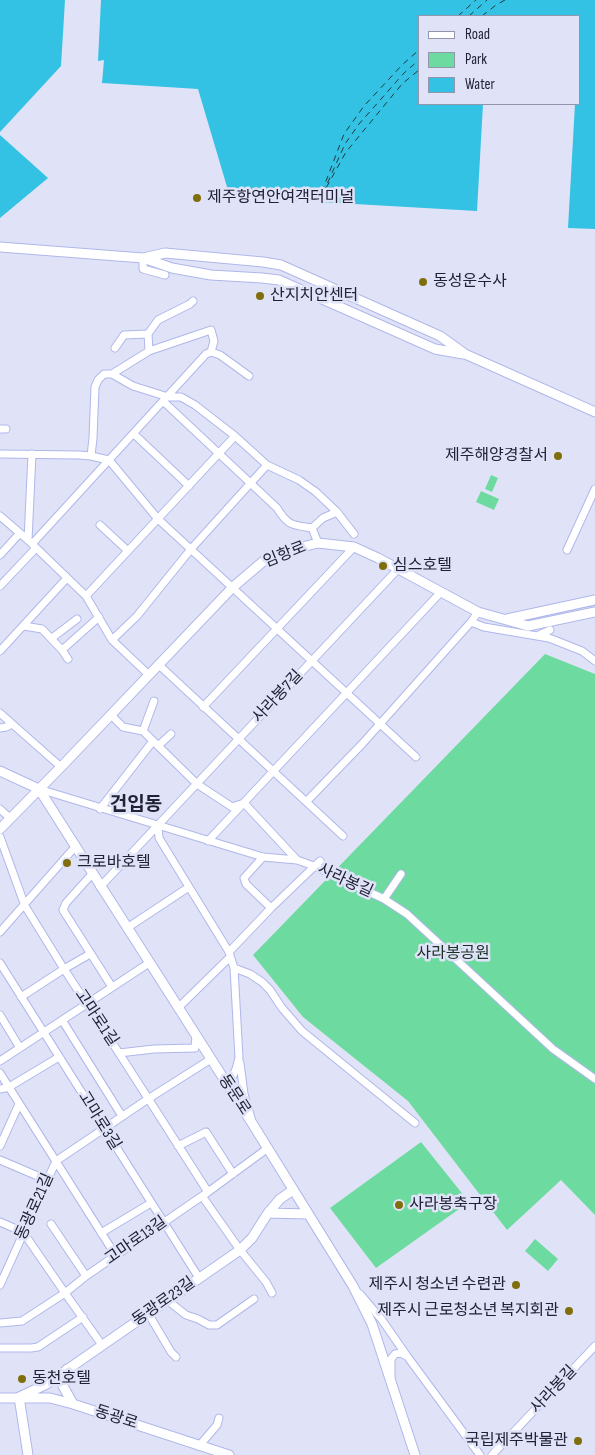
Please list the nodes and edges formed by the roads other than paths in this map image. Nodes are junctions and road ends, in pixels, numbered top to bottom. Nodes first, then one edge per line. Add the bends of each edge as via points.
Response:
1 (0, 246) edge
2 (143, 258) junction
3 (165, 275) dead end
4 (193, 301) dead end
5 (148, 334) junction
6 (115, 348) dead end
7 (150, 352) junction
8 (211, 352) junction
9 (465, 354) junction
10 (112, 374) junction
11 (249, 376) dead end
12 (166, 399) junction
13 (595, 412) edge
14 (134, 434) junction
15 (235, 436) junction
16 (219, 453) junction
17 (0, 454) edge
18 (32, 454) junction
19 (91, 456) junction
20 (109, 460) junction
21 (267, 465) junction
22 (250, 484) junction
23 (188, 486) junction
24 (595, 489) edge
25 (337, 512) junction
26 (0, 516) edge
27 (158, 518) junction
28 (100, 525) dead end
29 (312, 528) junction
30 (20, 533) junction
31 (354, 534) dead end
32 (318, 543) junction
33 (32, 544) junction
34 (354, 547) junction
35 (190, 548) junction
36 (568, 550) dead end
37 (128, 551) junction
38 (0, 555) edge
39 (398, 569) junction
40 (67, 578) junction
41 (0, 586) edge
42 (233, 586) junction
43 (440, 593) junction
44 (86, 596) junction
45 (595, 600) edge
46 (478, 612) junction
47 (595, 612) edge
48 (99, 617) junction
49 (77, 619) dead end
50 (504, 619) junction
51 (471, 622) junction
52 (24, 626) junction
53 (277, 628) junction
54 (550, 630) dead end
55 (539, 636) junction
56 (52, 638) junction
57 (112, 640) junction
58 (62, 650) junction
59 (0, 651) edge
60 (68, 660) dead end
61 (312, 660) junction
62 (595, 661) edge
63 (159, 665) junction
64 (148, 676) junction
65 (347, 693) junction
66 (154, 701) dead end
67 (203, 707) junction
68 (0, 713) edge
69 (111, 716) junction
70 (380, 723) junction
71 (12, 724) junction
72 (0, 728) edge
73 (143, 731) junction
74 (171, 734) dead end
75 (238, 740) junction
76 (156, 744) junction
77 (416, 757) dead end
78 (62, 767) junction
79 (0, 771) edge
80 (273, 772) junction
81 (197, 784) junction
82 (39, 789) junction
83 (307, 801) junction
84 (244, 803) junction
85 (0, 809) edge
86 (100, 809) junction
87 (10, 818) junction
88 (158, 826) junction
89 (0, 829) edge
90 (0, 836) edge
91 (343, 836) dead end
92 (208, 841) junction
93 (75, 847) junction
94 (263, 857) junction
95 (298, 860) junction
96 (317, 863) junction
97 (92, 874) junction
98 (401, 874) dead end
99 (100, 886) junction
100 (189, 887) junction
101 (384, 899) junction
102 (25, 906) junction
103 (272, 908) junction
104 (127, 928) junction
105 (0, 932) edge
106 (90, 954) junction
107 (230, 954) junction
108 (149, 963) junction
109 (0, 964) edge
110 (234, 968) junction
111 (64, 969) junction
112 (112, 987) junction
113 (21, 997) junction
114 (88, 1004) junction
115 (178, 1008) junction
116 (0, 1015) edge
117 (62, 1020) junction
118 (44, 1033) junction
119 (196, 1035) junction
120 (20, 1048) junction
121 (119, 1053) junction
122 (59, 1057) junction
123 (239, 1058) junction
124 (211, 1059) junction
125 (0, 1061) edge
126 (0, 1073) edge
127 (595, 1079) edge
128 (228, 1086) junction
129 (9, 1087) junction
130 (0, 1088) edge
131 (148, 1098) junction
132 (19, 1104) junction
133 (122, 1116) junction
134 (252, 1123) junction
135 (415, 1123) dead end
136 (104, 1128) junction
137 (0, 1146) edge
138 (178, 1146) junction
139 (268, 1148) junction
140 (0, 1160) edge
141 (56, 1161) junction
142 (233, 1174) junction
143 (47, 1180) junction
144 (294, 1190) junction
145 (205, 1194) junction
146 (151, 1203) junction
147 (268, 1213) junction
148 (308, 1214) junction
149 (0, 1222) edge
150 (163, 1222) junction
151 (51, 1224) dead end
152 (23, 1232) junction
153 (101, 1233) junction
154 (240, 1250) junction
155 (116, 1256) junction
156 (2, 1273) edge
157 (86, 1276) junction
158 (199, 1278) junction
159 (0, 1285) edge
160 (353, 1286) junction
161 (65, 1293) junction
162 (272, 1293) dead end
163 (254, 1299) dead end
164 (167, 1300) junction
165 (148, 1313) junction
166 (83, 1317) junction
167 (0, 1323) edge
168 (102, 1345) junction
169 (595, 1346) edge
170 (0, 1348) edge
171 (407, 1356) junction
172 (176, 1357) dead end
173 (68, 1369) junction
174 (391, 1383) junction
175 (0, 1398) edge
176 (19, 1398) junction
177 (73, 1404) junction
178 (219, 1418) dead end
179 (199, 1446) junction
180 (28, 1455) edge
181 (229, 1455) edge
182 (415, 1455) edge
183 (480, 1455) edge
184 (492, 1455) edge

1 - 2 main road
2 - 3 street via 143,269
2 - 9 main road via 172,268 211,275 279,280 435,349
2 - 9 main road via 165,253 281,265 440,336
4 - 5 street via 158,320
5 - 6 street via 124,335
5 - 7 street
7 - 8 street via 211,330 214,341
7 - 10 street
8 - 11 street
8 - 12 street
9 - 13 main road
10 - 12 street
10 - 19 street via 104,374 95,387
12 - 14 street
12 - 15 street via 180,397 195,405
12 - 16 street
14 - 20 street
14 - 23 street
15 - 16 street
15 - 21 street
16 - 22 street
16 - 23 street
17 - 18 street
18 - 19 street
18 - 33 street
19 - 20 street
20 - 27 street
20 - 33 street
21 - 22 street
21 - 25 street via 299,480
22 - 29 street via 285,521
22 - 35 street
23 - 27 street
24 - 36 street
25 - 29 street
25 - 31 street
26 - 30 street
27 - 35 street
27 - 37 street
28 - 37 street
29 - 32 street
30 - 33 street
30 - 38 street
32 - 34 main road, 임항로
32 - 42 main road, 임항로 via 266,559
33 - 40 street
33 - 41 street
34 - 39 main road, 임항로
34 - 53 street
35 - 42 street
35 - 57 street via 137,616
37 - 44 street
39 - 43 main road, 임항로
39 - 61 street, 사라봉7길
40 - 44 street
40 - 52 street
42 - 53 street
42 - 63 main road, 임항로
43 - 46 main road, 임항로
43 - 65 street
44 - 48 street
45 - 50 main road, 임항로
46 - 50 main road, 임항로
46 - 51 street
47 - 50 main road, 임항로 via 528,626
48 - 57 street
48 - 58 street
49 - 56 street
51 - 55 street
51 - 70 street
52 - 56 street via 42,629
52 - 59 street
53 - 61 street
53 - 67 street
54 - 55 street
55 - 62 street via 582,652
56 - 58 street
57 - 64 street
58 - 60 street
61 - 65 street
61 - 75 street, 사라봉7길
63 - 64 main road, 임항로
63 - 67 street
64 - 69 main road, 임항로
65 - 70 street
65 - 80 street
66 - 73 street
67 - 75 street
68 - 71 street
69 - 73 street via 123,727
69 - 78 main road, 임항로
70 - 77 street
70 - 83 street
71 - 72 street
71 - 78 street
73 - 76 street
74 - 76 street
75 - 80 street
75 - 81 street, 사라봉7길
76 - 81 street
76 - 86 street
78 - 82 main road, 임항로
79 - 82 main road
80 - 83 street
80 - 84 street
81 - 84 street via 232,807
81 - 88 street, 사라봉7길
82 - 86 street, 사라봉길
82 - 87 main road, 임항로
82 - 93 main road, 동문로
83 - 91 street
84 - 92 street
84 - 95 street
85 - 87 street
86 - 88 street, 사라봉길
87 - 89 main road, 임항로
88 - 92 street, 사라봉길
88 - 99 street, 사라봉7길
88 - 100 street via 159,838
90 - 102 street, 고마로1길
92 - 94 street, 사라봉길
93 - 97 main road, 동문로
93 - 102 street
94 - 95 street, 사라봉길
94 - 103 street via 244,878 246,884
95 - 96 street, 사라봉길
96 - 101 street, 사라봉길
96 - 103 street
97 - 99 main road, 동문로
97 - 106 street via 63,910
98 - 101 street
99 - 104 main road, 동문로
100 - 104 street
100 - 107 street
101 - 127 street, 사라봉길 via 413,919 554,1050
102 - 105 street
102 - 111 street, 고마로1길
103 - 107 street
104 - 108 main road, 동문로
106 - 111 street
106 - 112 street
107 - 110 street
107 - 115 street
108 - 112 street
108 - 115 main road, 동문로
109 - 113 street, 고마로3길
110 - 123 street
110 - 135 street via 262,982 302,1031
111 - 113 street
111 - 114 street, 고마로1길
112 - 114 street
113 - 118 street, 고마로3길
114 - 117 street
114 - 121 street, 고마로1길
115 - 119 main road, 동문로
116 - 120 street
117 - 118 street
117 - 133 street
118 - 120 street
118 - 122 street, 고마로3길
119 - 121 street via 195,1048
119 - 124 main road, 동문로
120 - 125 street
121 - 131 street, 고마로1길
122 - 129 street
122 - 136 street, 고마로3길
123 - 128 street
123 - 134 street
124 - 128 main road, 동문로
124 - 131 street, 동광로21길
126 - 129 street
128 - 134 main road, 동문로
129 - 130 street
129 - 132 street
131 - 133 street, 동광로21길
131 - 138 street, 고마로1길
132 - 137 street
132 - 141 street
133 - 136 street, 동광로21길
134 - 139 main road, 동문로
136 - 141 street, 동광로21길
136 - 146 street, 고마로3길
138 - 142 street via 206,1132
138 - 145 street, 고마로1길
139 - 142 street, 고마로13길
139 - 144 main road, 동문로
140 - 143 street
141 - 143 street, 동광로21길
141 - 153 street
142 - 145 street, 고마로13길
143 - 152 street, 동광로21길
144 - 147 main road, 동광로23길 via 280,1199
144 - 148 main road, 동문로
145 - 150 street, 고마로13길
145 - 154 street, 고마로1길
146 - 150 street, 고마로3길
146 - 153 street
147 - 148 main road
147 - 154 main road, 동광로23길
148 - 160 main road, 동문로
149 - 152 street
150 - 155 street, 고마로13길
150 - 158 street, 고마로3길
151 - 157 street
152 - 156 street, 동광로21길
152 - 161 street
153 - 155 street
154 - 158 main road, 동광로23길
154 - 162 street, 고마로1길
155 - 157 street, 고마로13길
156 - 159 street, 동광로21길
157 - 161 street, 고마로13길
158 - 164 main road, 동광로23길
160 - 171 street
160 - 174 main road, 동문로 via 372,1324
161 - 166 street
161 - 167 street, 고마로13길 via 22,1321
163 - 164 street via 217,1325 186,1315
164 - 165 main road, 동광로23길
165 - 168 main road, 동광로23길
165 - 172 street
166 - 168 street
166 - 170 street via 38,1347
168 - 173 main road, 동광로23길
169 - 184 street, 사라봉길
171 - 174 street via 401,1353 392,1358
171 - 183 street
173 - 176 main road, 동광로23길
173 - 177 main road via 63,1386
174 - 182 main road, 동문로
175 - 176 main road, 동광로
176 - 177 main road, 동광로 via 50,1398
176 - 180 main road
177 - 179 main road, 동광로
178 - 179 street
179 - 181 main road, 동광로

